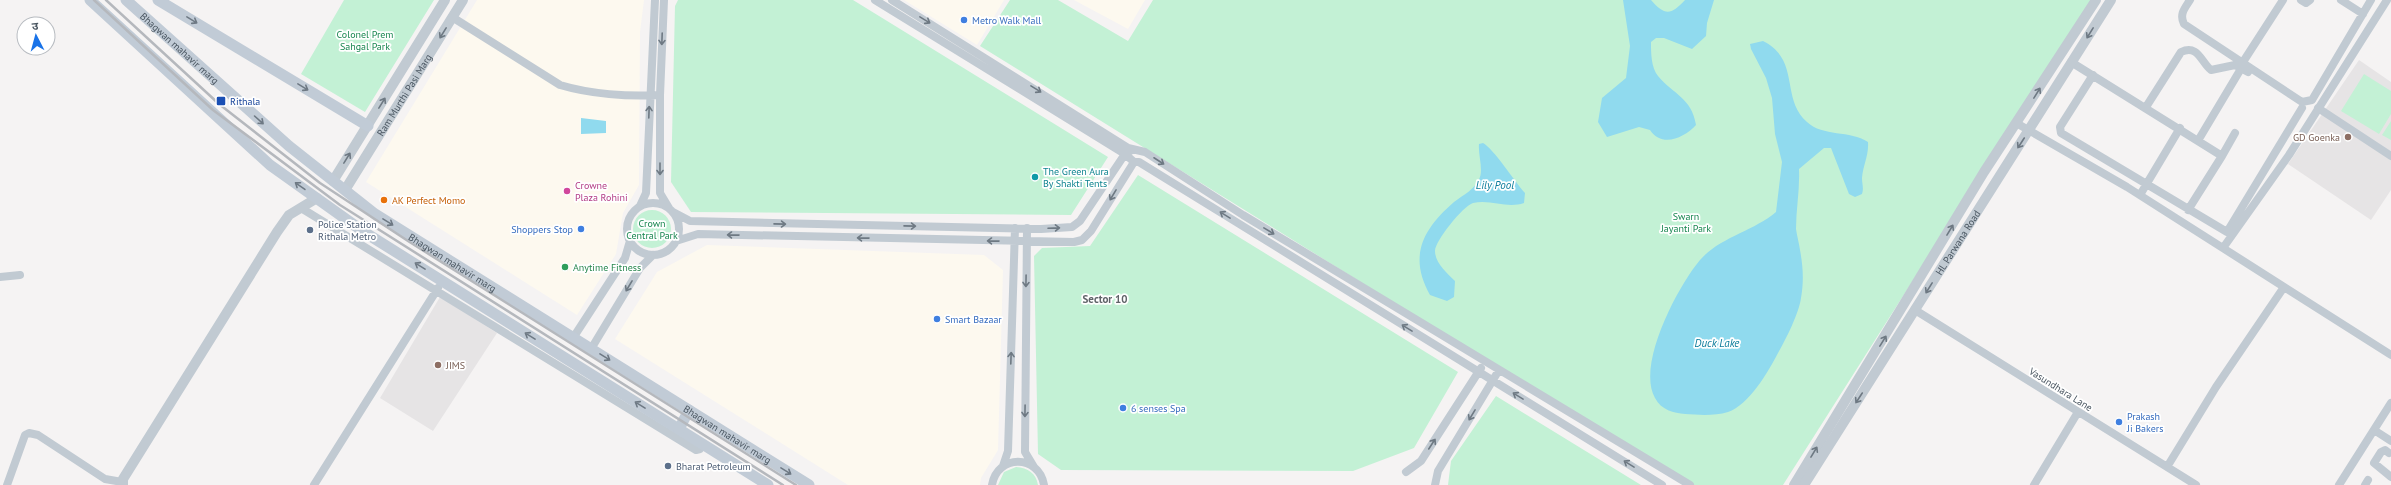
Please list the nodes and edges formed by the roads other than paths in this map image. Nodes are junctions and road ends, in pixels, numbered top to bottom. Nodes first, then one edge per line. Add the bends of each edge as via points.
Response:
1 (90, 0) edge
2 (126, 0) edge
3 (158, 0) edge
4 (445, 0) edge
5 (463, 0) edge
6 (655, 0) edge
7 (664, 0) edge
8 (875, 0) edge
9 (892, 0) edge
10 (2096, 0) edge
11 (2111, 0) edge
12 (2190, 0) edge
13 (2283, 0) edge
14 (2301, 0) edge
15 (2310, 0) edge
16 (2341, 0) edge
17 (2371, 0) edge
18 (2386, 0) edge
19 (2363, 14) junction
20 (452, 17) junction
21 (2071, 62) junction
22 (2242, 65) junction
23 (2093, 75) junction
24 (660, 95) junction
25 (650, 96) junction
26 (2146, 107) junction
27 (2302, 108) junction
28 (2316, 112) junction
29 (2018, 124) junction
30 (368, 126) junction
31 (2180, 128) junction
32 (2030, 130) junction
33 (2235, 133) dead end
34 (2199, 139) junction
35 (1137, 150) junction
36 (1125, 154) junction
37 (2222, 156) junction
38 (2391, 156) edge
39 (1134, 162) junction
40 (333, 181) junction
41 (2147, 184) junction
42 (345, 190) junction
43 (2140, 195) junction
44 (317, 198) junction
45 (640, 206) junction
46 (301, 208) junction
47 (671, 210) junction
48 (2188, 210) junction
49 (1015, 228) junction
50 (1027, 228) junction
51 (630, 241) junction
52 (1014, 241) junction
53 (676, 242) junction
54 (1027, 242) junction
55 (2223, 248) junction
56 (653, 255) junction
57 (20, 275) dead end
58 (0, 277) edge
59 (442, 281) junction
60 (2284, 287) junction
61 (436, 292) junction
62 (1915, 310) junction
63 (574, 338) junction
64 (591, 349) junction
65 (2391, 354) edge
66 (1486, 362) junction
67 (1499, 370) junction
68 (1479, 372) junction
69 (1493, 380) junction
70 (2391, 403) edge
71 (689, 410) junction
72 (2078, 412) junction
73 (679, 430) junction
74 (2374, 430) junction
75 (2391, 441) edge
76 (702, 444) junction
77 (2389, 453) dead end
78 (1003, 466) junction
79 (1034, 467) junction
80 (2167, 467) junction
81 (1406, 472) dead end
82 (2391, 477) edge
83 (122, 483) edge
84 (7, 485) edge
85 (314, 485) edge
86 (768, 485) edge
87 (809, 485) edge
88 (992, 485) edge
89 (1044, 485) edge
90 (1435, 485) edge
91 (1662, 485) edge
92 (1690, 485) edge
93 (1794, 485) edge
94 (1804, 485) edge
95 (2034, 485) edge
96 (2196, 485) edge
97 (2339, 485) edge

44 -> 1 main road via 270,165
2 -> 40 main road, Bhagwan mahavir marg via 289,146
3 -> 30 main road
30 -> 4 street, Ram Murthi Pasi Marg
5 - 20 street, Ram Murthi Pasi Marg
6 - 25 street
7 -> 24 street
8 - 36 street
9 -> 35 street via 1128,148
29 -> 10 street
11 -> 21 street, HL Parwana Road
12 - 22 street via 2182,13 2184,24
13 - 22 street
14 - 15 street via 2306,3
16 - 19 street
17 - 19 street
18 - 28 street
19 - 22 street via 2308,103 2302,102
20 - 25 street via 560,84 575,90
20 -> 42 street, Ram Murthi Pasi Marg
21 - 23 street
21 - 32 street, HL Parwana Road
22 - 26 street via 2211,70 2199,54 2184,50
22 - 27 street
22 - 34 street
23 - 26 street
23 - 41 street via 2060,127 2061,133
24 - 25 street
24 -> 47 street via 660,193
45 -> 25 street via 646,193
26 - 31 street
27 - 28 street
27 - 48 street via 2230,231 2220,230
28 - 38 street
28 - 55 street via 2249,214
29 - 32 street
93 -> 29 street via 1984,172
40 -> 30 street, Ram Murthi Pasi Marg
31 - 34 street
31 - 41 street
32 - 43 street
32 -> 62 street, HL Parwana Road
33 - 37 street
34 - 37 street
35 - 36 street
35 -> 66 street via 1145,152 1243,215
36 - 39 street
50 -> 36 street via 1072,227 1080,221
37 - 48 street
39 -> 54 street via 1091,231 1082,240 1063,243
68 -> 39 street via 1139,162
40 - 42 main road, Bhagwan mahavir marg
41 - 43 street
41 - 48 street
42 -> 63 main road, Bhagwan mahavir marg via 375,214
43 - 55 street
44 - 46 street
59 -> 44 main road via 364,232
45 - 47 street via 658,203
45 - 51 street via 628,220 627,232
46 - 61 street
46 - 83 street via 289,216 277,232
47 -> 49 street via 690,221
47 - 53 street via 679,226
49 - 50 street
49 - 52 street
50 - 54 street
51 - 56 street via 637,250
51 - 63 street via 625,258
52 -> 53 street via 698,234
52 - 54 street
78 -> 52 street via 1008,451
53 - 56 street via 666,252
54 -> 79 street via 1024,452
55 - 60 street
56 -> 64 street via 640,268
57 - 58 street
59 - 61 street
73 -> 59 main road
60 - 65 street
60 - 80 street via 2216,387
61 - 76 street via 696,450 700,449
61 - 85 street
62 - 72 street, Vasundhara Lane
62 -> 94 street, HL Parwana Road
63 - 64 main road, Bhagwan mahavir marg
64 -> 71 main road, Bhagwan mahavir marg
66 - 67 street
66 - 68 street
67 - 69 street
67 - 92 street
68 - 69 street
81 -> 68 street via 1421,461
69 -> 90 street via 1438,471
91 -> 69 street
70 - 74 street
71 - 73 main road
71 -> 87 main road, Bhagwan mahavir marg
72 - 80 street, Vasundhara Lane
72 - 95 street
73 - 76 main road
74 - 75 street
74 - 97 street
76 - 86 main road
77 - 82 street via 2385,450 2381,452 2374,463
78 - 79 street via 1020,461
78 - 88 street via 994,475
79 - 89 street via 1041,475
80 - 96 street, Vasundhara Lane
83 - 84 street via 105,479 38,435 29,433 25,435

